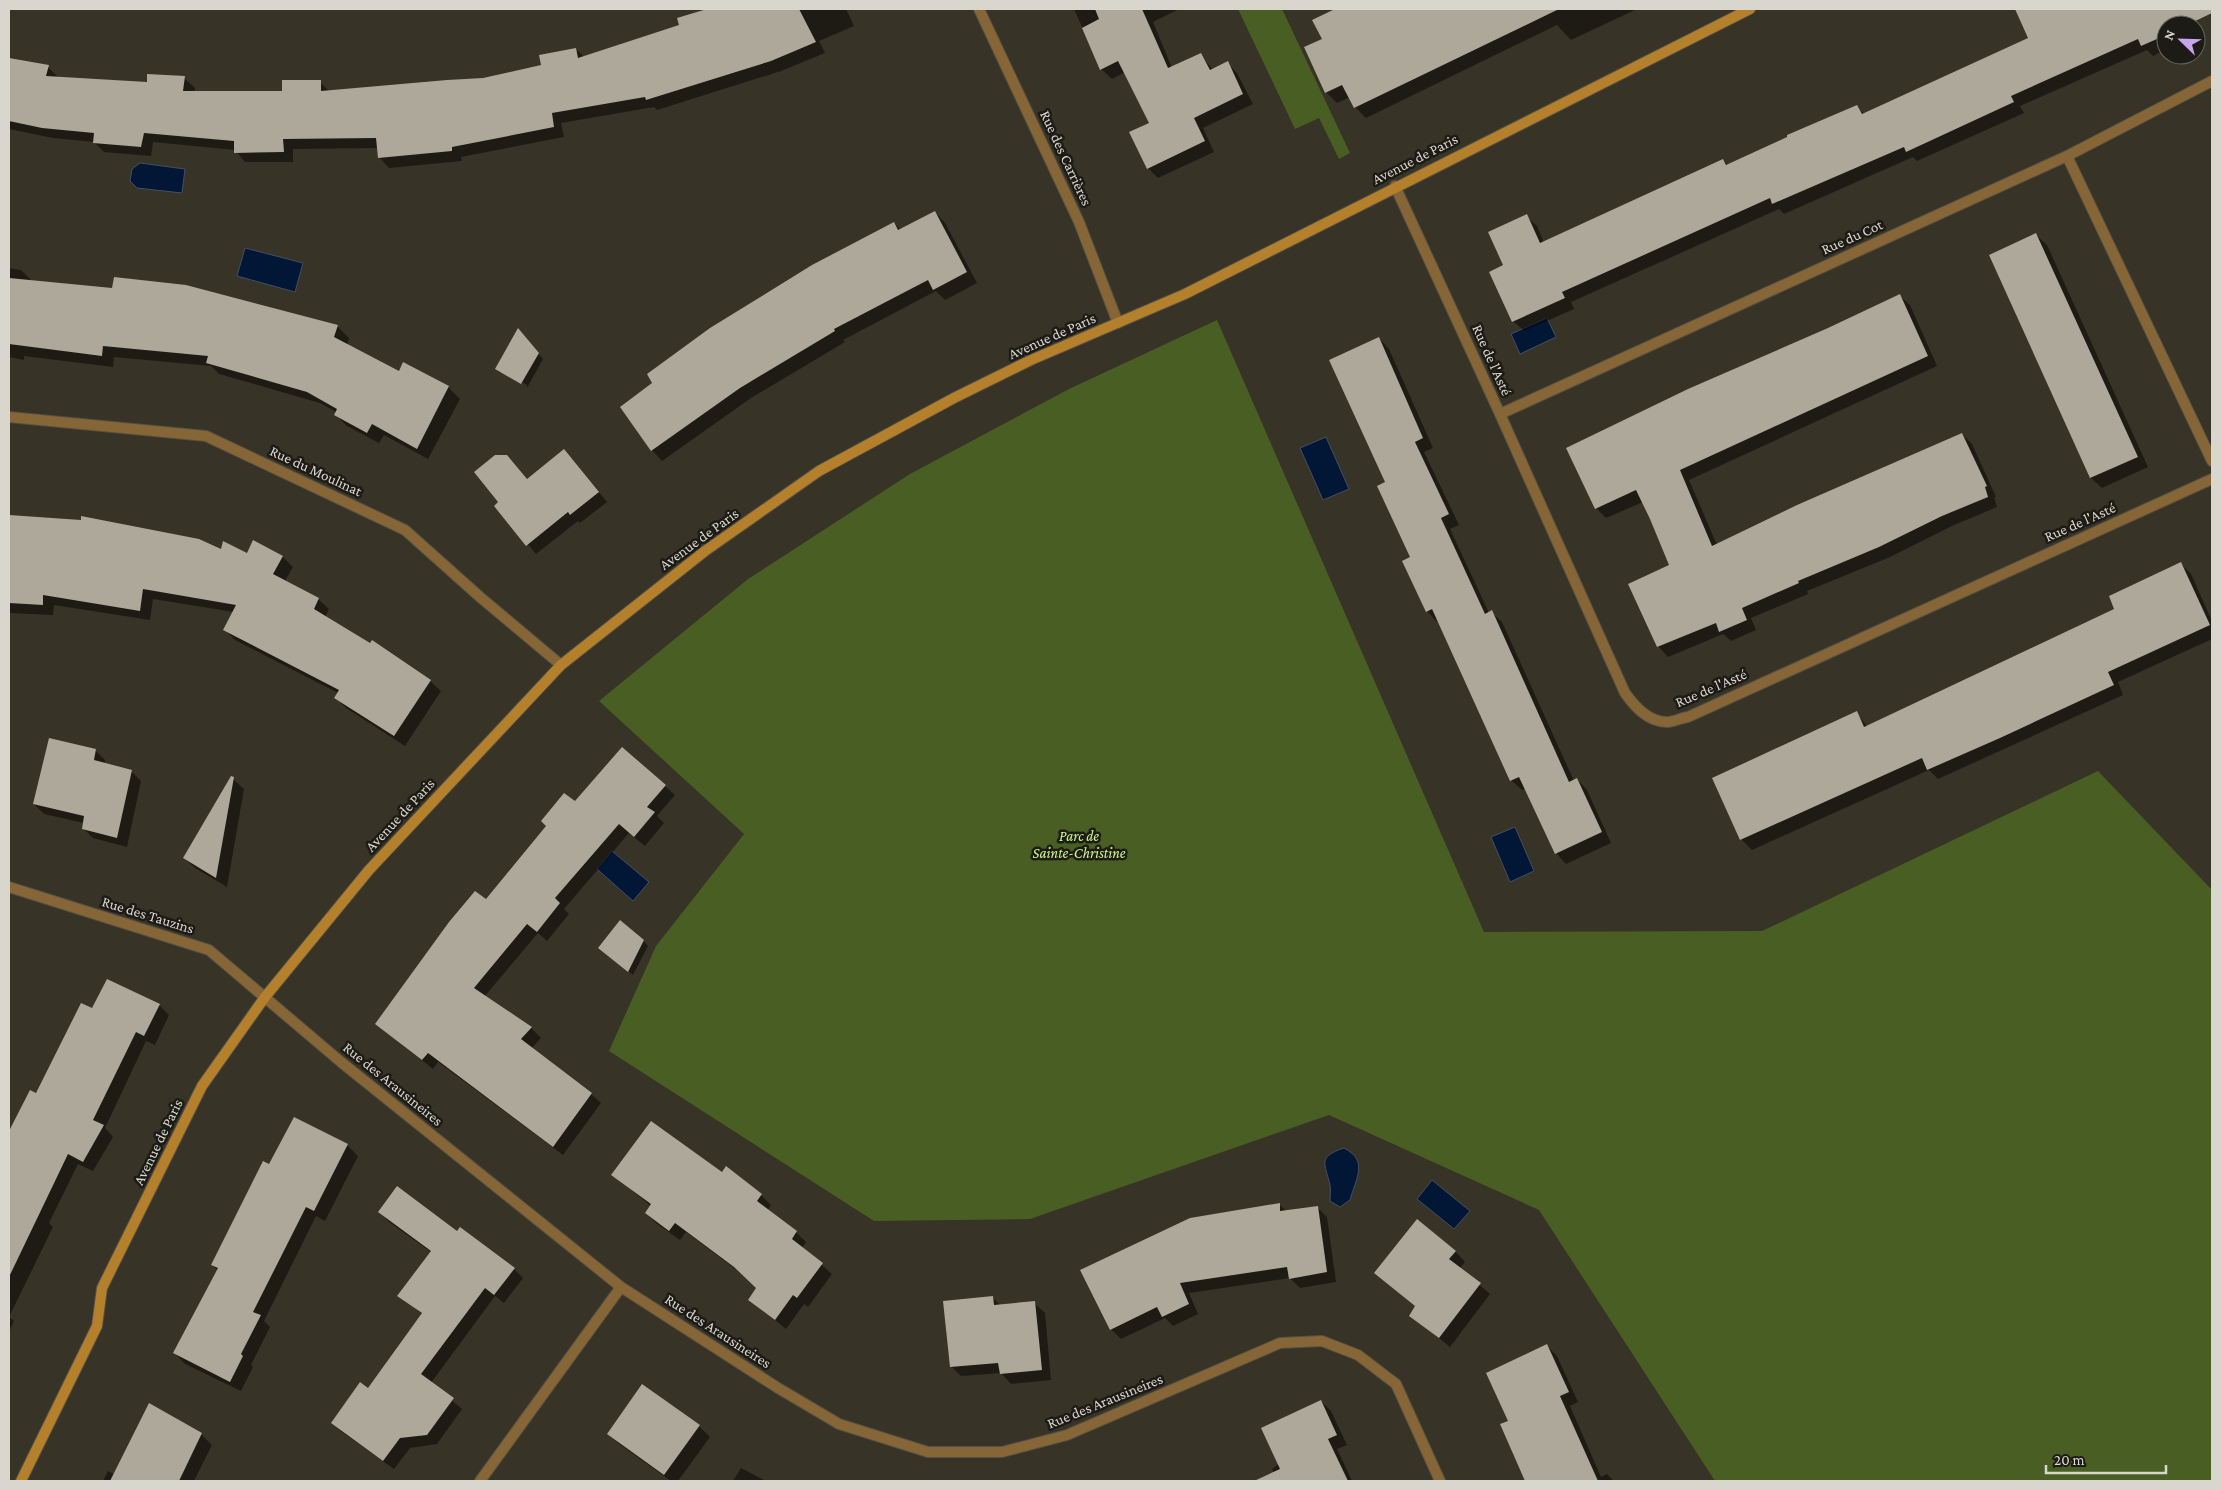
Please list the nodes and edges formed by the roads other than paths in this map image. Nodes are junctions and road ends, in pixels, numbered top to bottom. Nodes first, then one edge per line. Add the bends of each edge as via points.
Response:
1 (980, 9) edge
2 (1750, 9) edge
3 (2212, 81) edge
4 (2067, 156) junction
5 (1395, 186) junction
6 (1118, 324) junction
7 (1500, 414) junction
8 (9, 417) edge
9 (2212, 461) edge
10 (2212, 479) edge
11 (561, 665) junction
12 (9, 887) edge
13 (265, 997) junction
14 (622, 1287) junction
15 (21, 1481) edge
16 (480, 1481) edge
17 (1440, 1481) edge

1 - 6 street, Rue des Carrières via 1079,222
2 - 5 street, Avenue de Paris
3 - 4 street, Rue du Cot
4 - 7 street, Rue du Cot
4 - 9 street
5 - 6 street, Avenue de Paris via 1185,294
5 - 7 street, Rue de l'Asté
6 - 11 street, Avenue de Paris via 1022,364 819,471 705,551
7 - 10 street, Rue de l'Asté via 1625,694 1637,710 1667,722 1697,712
8 - 11 street, Rue du Moulinat via 206,436 405,530
11 - 13 street, Avenue de Paris via 368,870
12 - 13 street, Rue des Tauzins via 209,950
13 - 14 street, Rue des Arausineires via 341,1062
13 - 15 street, Avenue de Paris via 202,1086 102,1288 97,1326
14 - 16 street
14 - 17 street, Rue des Arausineires via 839,1424 928,1452 1002,1452 1068,1435 1280,1343 1322,1341 1358,1354 1396,1384

